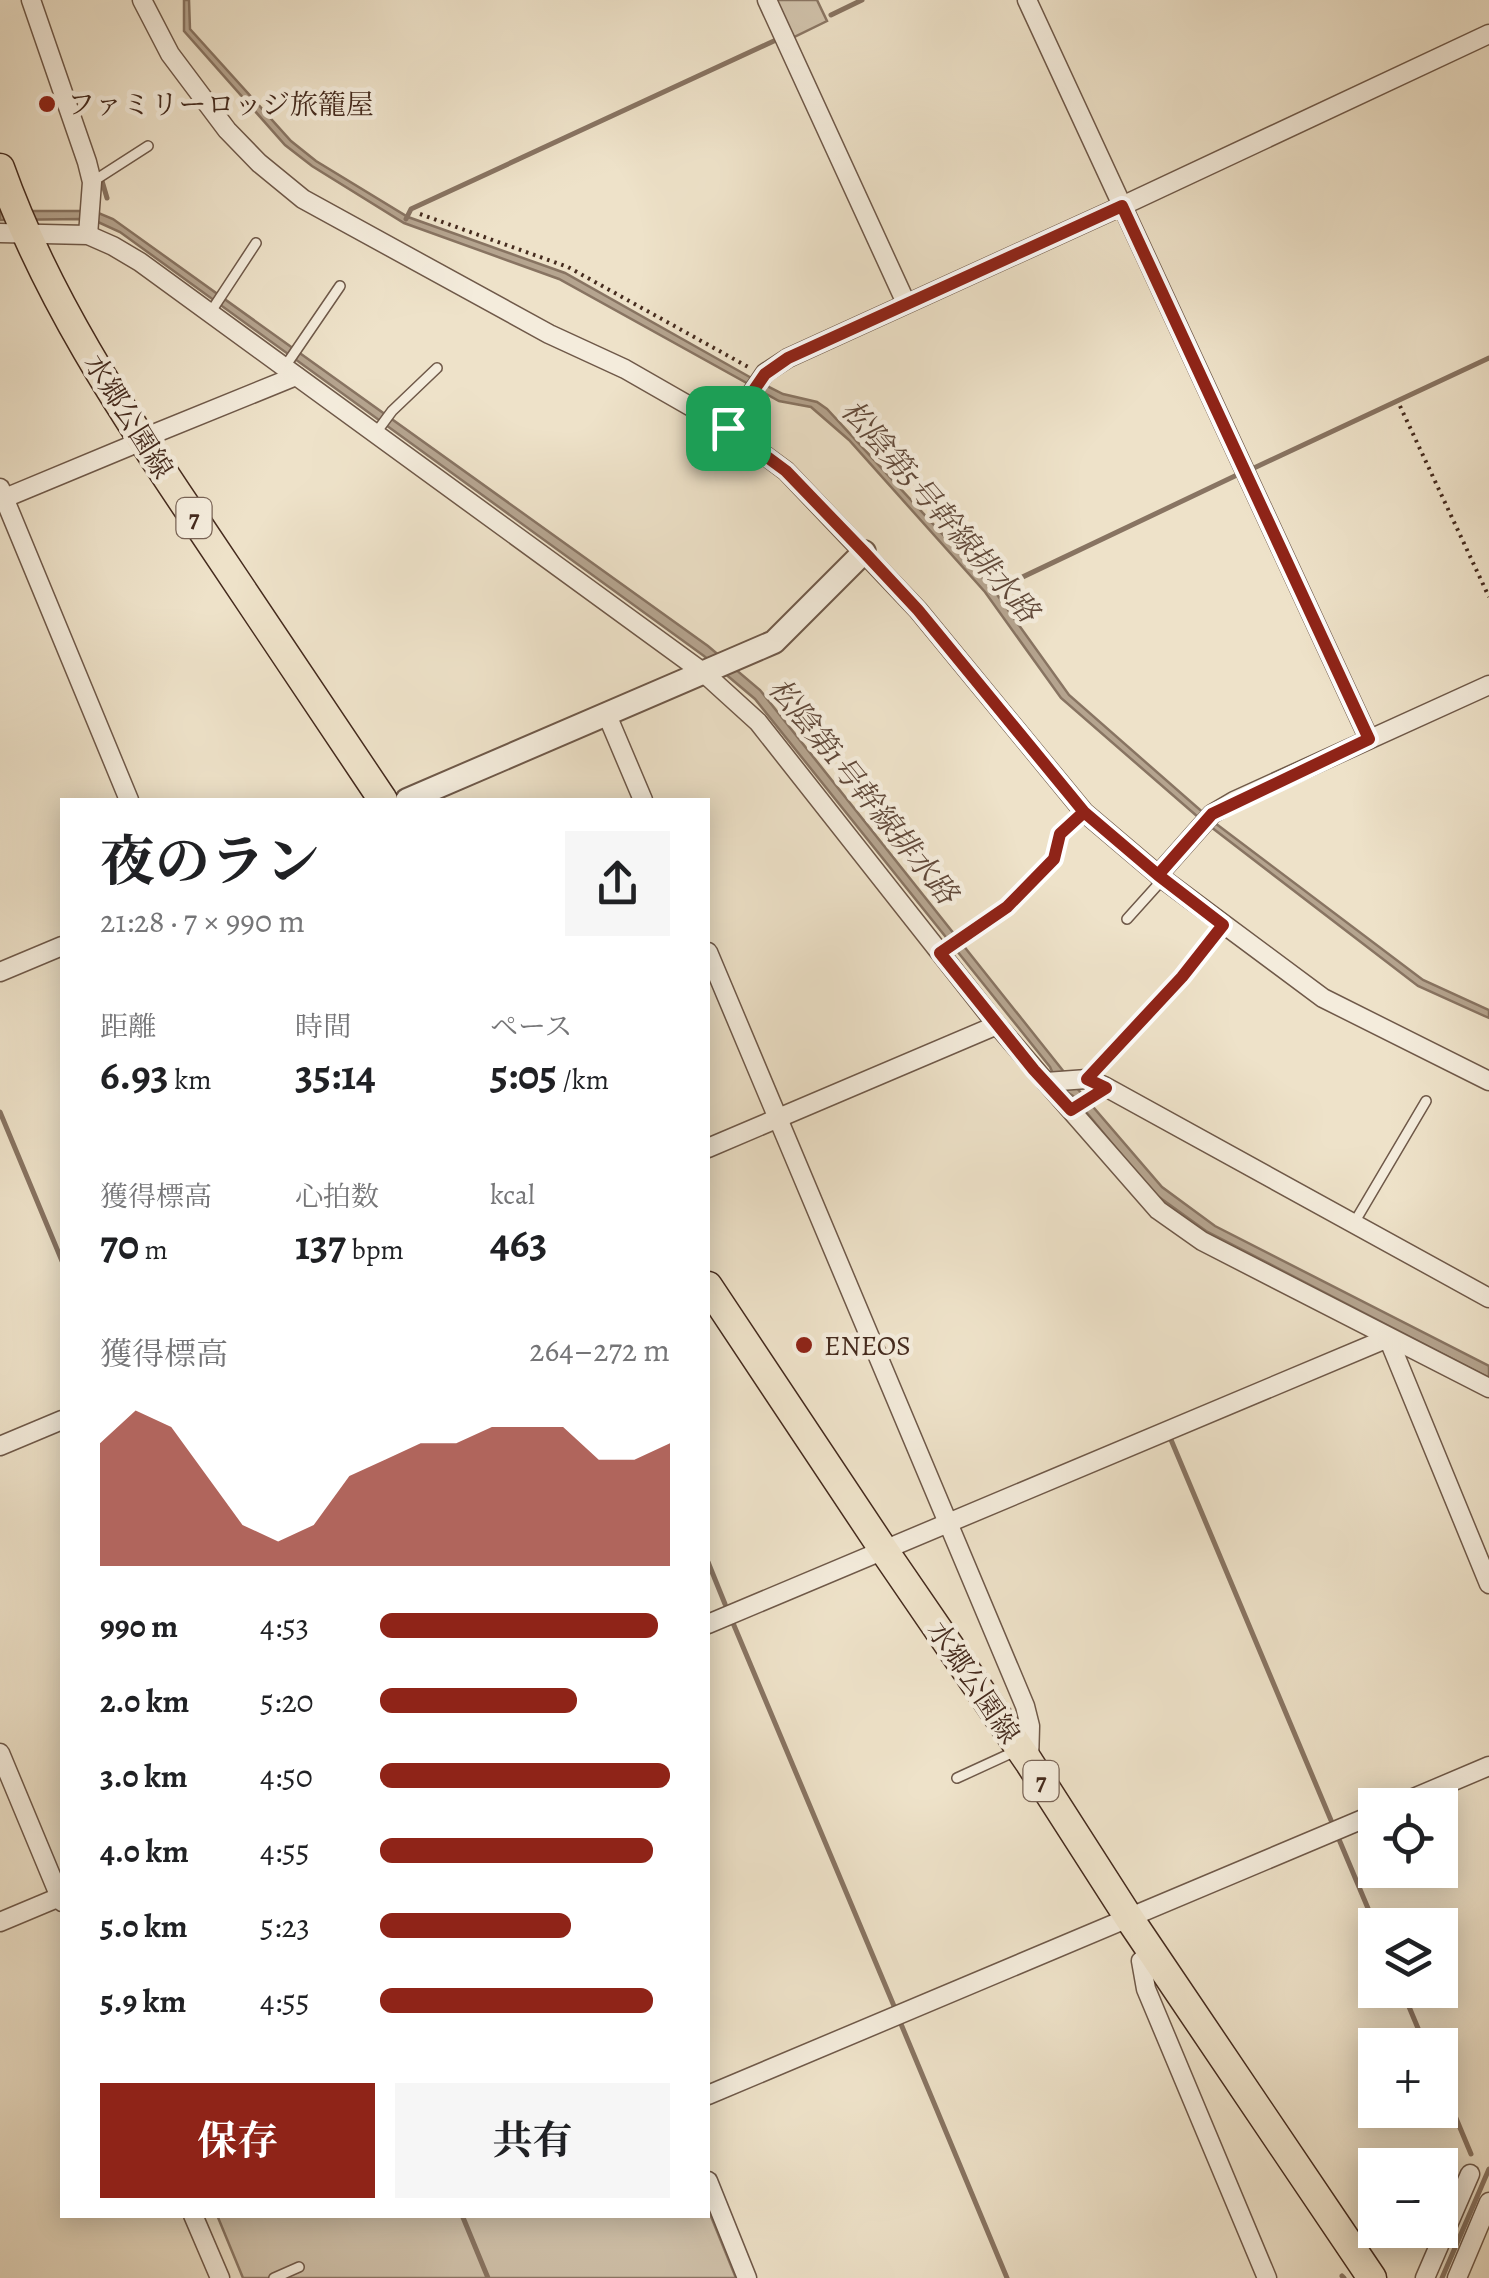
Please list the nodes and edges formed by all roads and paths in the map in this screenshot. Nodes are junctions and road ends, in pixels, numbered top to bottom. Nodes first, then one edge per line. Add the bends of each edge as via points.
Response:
1 (31, 0) edge
2 (142, 0) edge
3 (767, 0) edge
4 (1027, 0) edge
5 (1489, 34) edge
6 (148, 146) dead end
7 (0, 168) edge
8 (92, 182) junction
9 (1122, 206) junction
10 (420, 214) dead end
11 (16, 231) edge
12 (88, 232) junction
13 (256, 243) dead end
14 (340, 286) dead end
15 (906, 303) junction
16 (211, 311) junction
17 (437, 368) dead end
18 (289, 369) junction
19 (758, 383) junction
20 (1400, 406) dead end
21 (728, 428) junction
22 (377, 432) junction
23 (142, 440) junction
24 (2, 496) edge
25 (864, 552) junction
26 (1489, 597) edge
27 (716, 668) junction
28 (1489, 685) edge
29 (607, 715) junction
30 (1369, 739) junction
31 (128, 798) edge
32 (383, 798) edge
33 (412, 798) edge
34 (642, 798) edge
35 (1084, 812) junction
36 (1161, 877) junction
37 (1127, 919) dead end
38 (1223, 925) junction
39 (60, 947) edge
40 (943, 951) junction
41 (710, 957) edge
42 (0, 972) edge
43 (997, 1025) junction
44 (1084, 1079) junction
45 (1489, 1081) edge
46 (1048, 1082) junction
47 (1106, 1088) junction
48 (1426, 1100) dead end
49 (1072, 1109) junction
50 (778, 1118) junction
51 (710, 1147) edge
52 (1353, 1224) junction
53 (710, 1289) edge
54 (1489, 1298) edge
55 (1388, 1338) junction
56 (1489, 1388) edge
57 (60, 1421) edge
58 (0, 1446) edge
59 (948, 1522) junction
60 (883, 1549) junction
61 (1489, 1584) edge
62 (710, 1623) edge
63 (0, 1753) edge
64 (1025, 1756) junction
65 (1489, 1766) edge
66 (957, 1778) dead end
67 (1437, 1788) edge
68 (1358, 1821) edge
69 (60, 1893) edge
70 (60, 1899) edge
71 (1129, 1918) junction
72 (0, 1922) edge
73 (1152, 1952) junction
74 (710, 2094) edge
75 (1470, 2174) dead end
76 (710, 2186) edge
77 (1489, 2202) edge
78 (194, 2218) edge
79 (299, 2268) dead end
80 (220, 2278) edge
81 (274, 2278) edge
82 (748, 2278) edge
83 (1267, 2278) edge
84 (1372, 2278) edge
85 (1424, 2278) edge
86 (1457, 2278) edge

1 - 8 street
2 - 21 street via 170,54 227,130 303,199
3 - 15 street
4 - 9 street
5 - 9 street
6 - 8 lane
7 - 11 main road, 水郷公園線 / 7
8 - 12 street
9 - 15 street
9 - 30 street
10 - 19 path via 568,267
11 - 12 street
11 - 23 main road, 水郷公園線 / 7
12 - 16 street
13 - 16 lane
14 - 18 lane
15 - 19 street via 788,358
16 - 18 street
17 - 22 lane
18 - 22 street
18 - 23 street
19 - 21 street
20 - 26 path
21 - 25 street via 786,471
22 - 27 street
23 - 24 street
23 - 32 main road, 水郷公園線 / 7
24 - 31 street
25 - 27 street via 774,642
25 - 35 street
27 - 29 street
27 - 40 street
28 - 30 street
29 - 33 street
29 - 34 street
30 - 36 street via 1212,814
35 - 36 street
35 - 40 lane via 1060,834 1054,859 1007,907
36 - 37 lane
36 - 38 street
38 - 44 path
38 - 45 street via 1322,998
39 - 42 street
40 - 43 street
41 - 50 street
43 - 46 street
43 - 50 street
44 - 46 street
44 - 47 street
46 - 49 street
47 - 49 lane
47 - 52 street
48 - 52 lane
49 - 55 street via 1180,1227
50 - 51 street
50 - 59 street
52 - 54 street
53 - 60 main road, 水郷公園線 / 7
55 - 56 street
55 - 59 street
55 - 61 street
57 - 58 street
59 - 60 street
59 - 64 street via 1025,1706
60 - 62 street
60 - 64 main road, 水郷公園線 / 7
63 - 69 street
64 - 66 lane
64 - 71 main road, 水郷公園線 / 7
65 - 67 street
68 - 71 street
70 - 72 street
71 - 73 main road, 水郷公園線 / 7
71 - 74 street
73 - 83 street via 1141,1962 1146,1990
73 - 84 main road, 水郷公園線 / 7
75 - 85 street
76 - 82 street
77 - 86 street
78 - 80 street
79 - 81 lane

